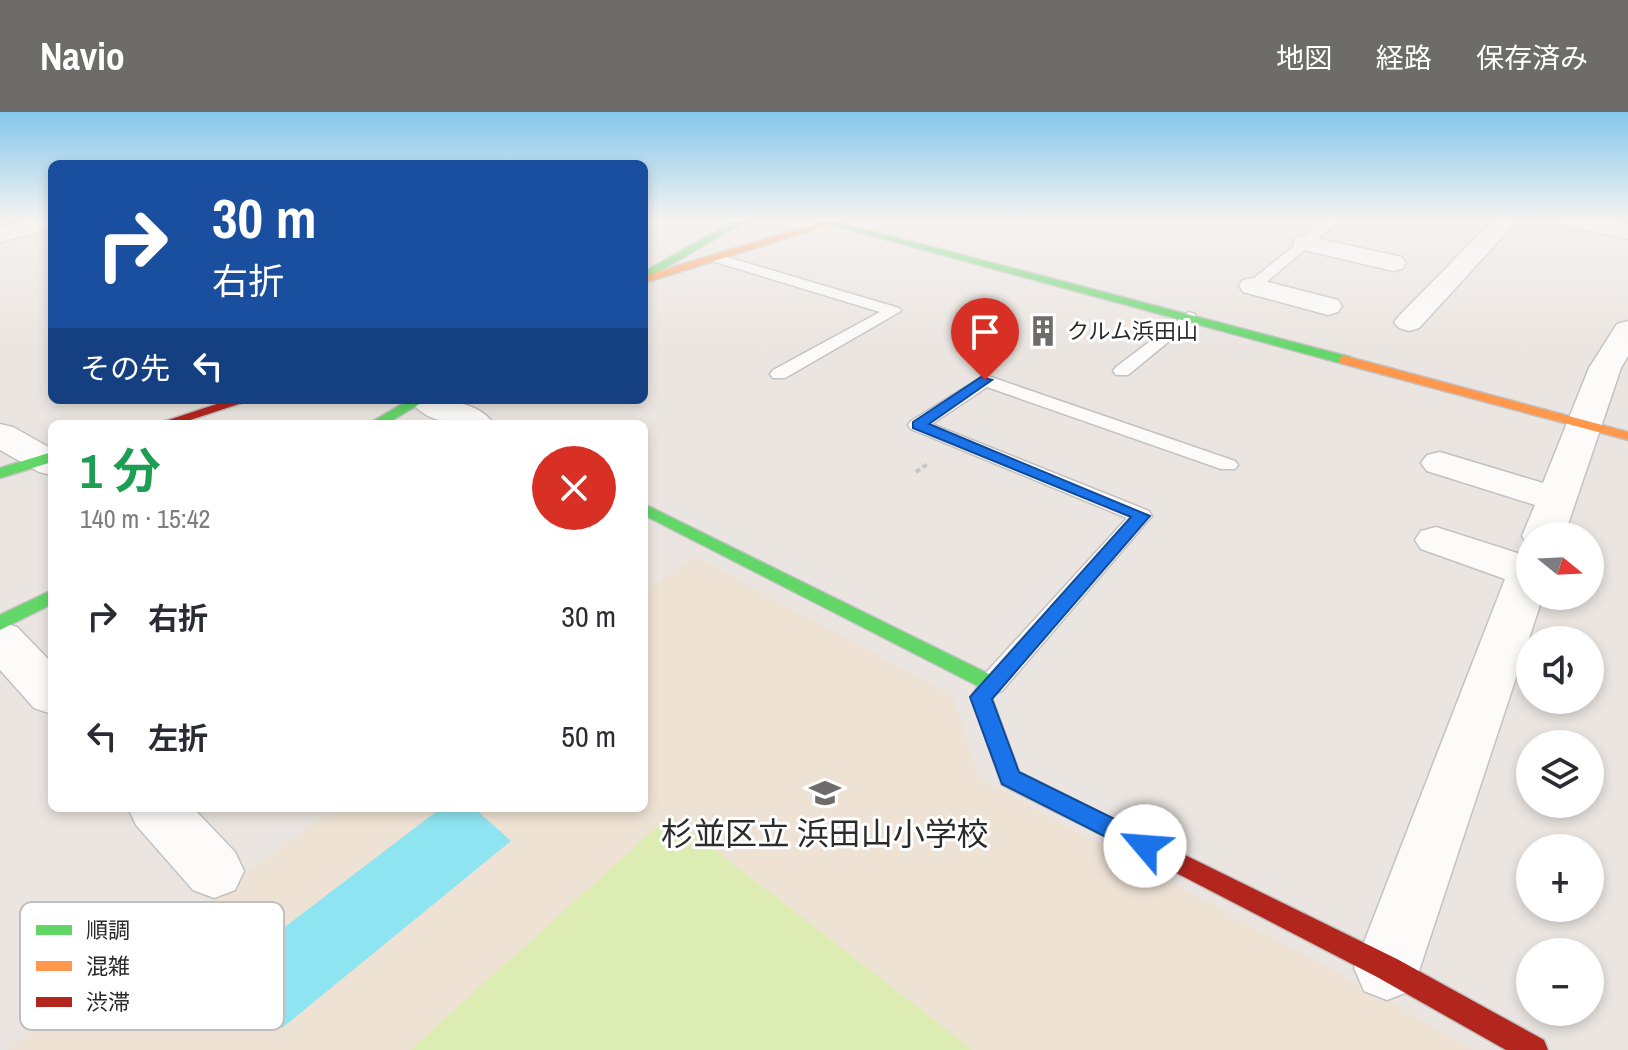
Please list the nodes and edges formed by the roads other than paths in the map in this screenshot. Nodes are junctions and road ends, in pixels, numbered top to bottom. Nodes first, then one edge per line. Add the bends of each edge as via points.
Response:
1 (666, 264) edge
2 (693, 264) edge
3 (736, 264) edge
4 (993, 264) edge
5 (1280, 264) edge
6 (1464, 264) edge
7 (648, 274) edge
8 (648, 275) edge
9 (1253, 286) joint
10 (1328, 306) dead end
11 (1189, 317) junction
12 (1409, 322) dead end
13 (1628, 330) edge
14 (1122, 371) dead end
15 (779, 374) dead end
16 (230, 404) edge
17 (412, 404) edge
18 (435, 404) edge
19 (176, 420) edge
20 (382, 420) edge
21 (468, 420) edge
22 (1583, 423) junction
23 (0, 435) edge
24 (1628, 436) edge
25 (48, 459) edge
26 (48, 460) edge
27 (1440, 463) dead end
28 (1228, 465) dead end
29 (0, 473) edge
30 (1556, 499) junction
31 (648, 511) edge
32 (1548, 522) edge
33 (1436, 540) dead end
34 (1516, 567) edge
35 (48, 598) edge
36 (1516, 610) edge
37 (0, 623) edge
38 (0, 639) edge
39 (992, 684) junction
40 (48, 691) edge
41 (160, 812) edge
42 (214, 871) dead end
43 (1387, 968) junction
44 (1534, 1050) edge

1 - 7 street
2 - 8 street
3 - 15 lane via 893,311
4 - 11 street
5 - 9 lane
6 - 12 street
9 - 10 street
11 - 14 lane
11 - 22 street
13 - 22 street via 1605,368
16 - 19 street
17 - 20 street
18 - 21 street
22 - 24 street
22 - 30 street
23 - 25 street
26 - 29 street
27 - 30 street
28 - 39 lane via 985,380 918,425 1141,516
30 - 32 street
31 - 39 street
33 - 34 street
35 - 37 street
36 - 43 street
38 - 40 street
39 - 43 street via 981,697 1010,778
41 - 42 street
43 - 44 street

